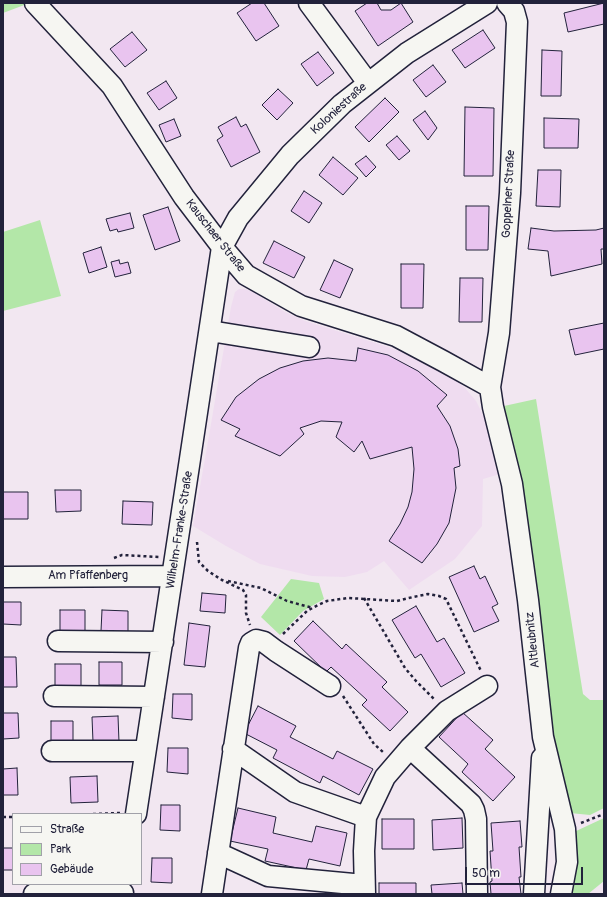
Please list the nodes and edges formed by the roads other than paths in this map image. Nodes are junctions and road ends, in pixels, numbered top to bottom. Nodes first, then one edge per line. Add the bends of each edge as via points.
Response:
1 (35, 3) edge
2 (309, 3) edge
3 (487, 3) edge
4 (507, 3) edge
5 (368, 84) junction
6 (222, 247) junction
7 (210, 331) junction
8 (309, 347) dead end
9 (490, 387) junction
10 (172, 576) junction
11 (3, 577) edge
12 (58, 642) dead end
13 (163, 642) junction
14 (487, 686) dead end
15 (335, 689) road end
16 (54, 696) dead end
17 (154, 697) junction
18 (543, 737) junction
19 (410, 748) junction
20 (234, 749) junction
21 (52, 751) dead end
22 (145, 751) junction
23 (136, 813) edge
24 (366, 817) junction
25 (566, 836) junction
26 (537, 842) junction
27 (218, 853) junction
28 (365, 889) edge
29 (124, 890) edge
30 (34, 894) edge
31 (212, 894) edge
32 (477, 894) edge
33 (534, 894) edge
34 (561, 894) edge

1 - 6 street, Kauschaer Straße via 112,86 184,197
2 - 5 street
3 - 5 street, Koloniestraße via 407,53
4 - 9 street, Goppelner Straße via 514,11 517,22 510,193 499,333
5 - 6 street, Koloniestraße via 342,104 290,155 238,218
6 - 7 street, Wilhelm-Franke-Straße
6 - 9 street, Kauschaer Straße via 246,275 301,306 396,336
7 - 8 street
7 - 10 street, Wilhelm-Franke-Straße
9 - 18 street, Altleubnitz via 512,484
10 - 11 street, Am Pfaffenberg
10 - 13 street, Wilhelm-Franke-Straße
12 - 13 street
13 - 17 street, Wilhelm-Franke-Straße
14 - 19 street via 447,711
15 - 20 street via 264,642 256,640 249,648
16 - 17 street
17 - 22 street, Wilhelm-Franke-Straße
18 - 25 street, Altleubnitz
18 - 26 street
19 - 24 street via 385,777
19 - 32 street via 471,804 474,810
20 - 24 street via 295,792
20 - 27 street
21 - 22 street
22 - 23 street, Wilhelm-Franke-Straße
24 - 28 street
25 - 26 street
25 - 34 street, Altleubnitz via 567,862
26 - 33 street
27 - 28 street via 268,876
27 - 31 street
29 - 30 street

